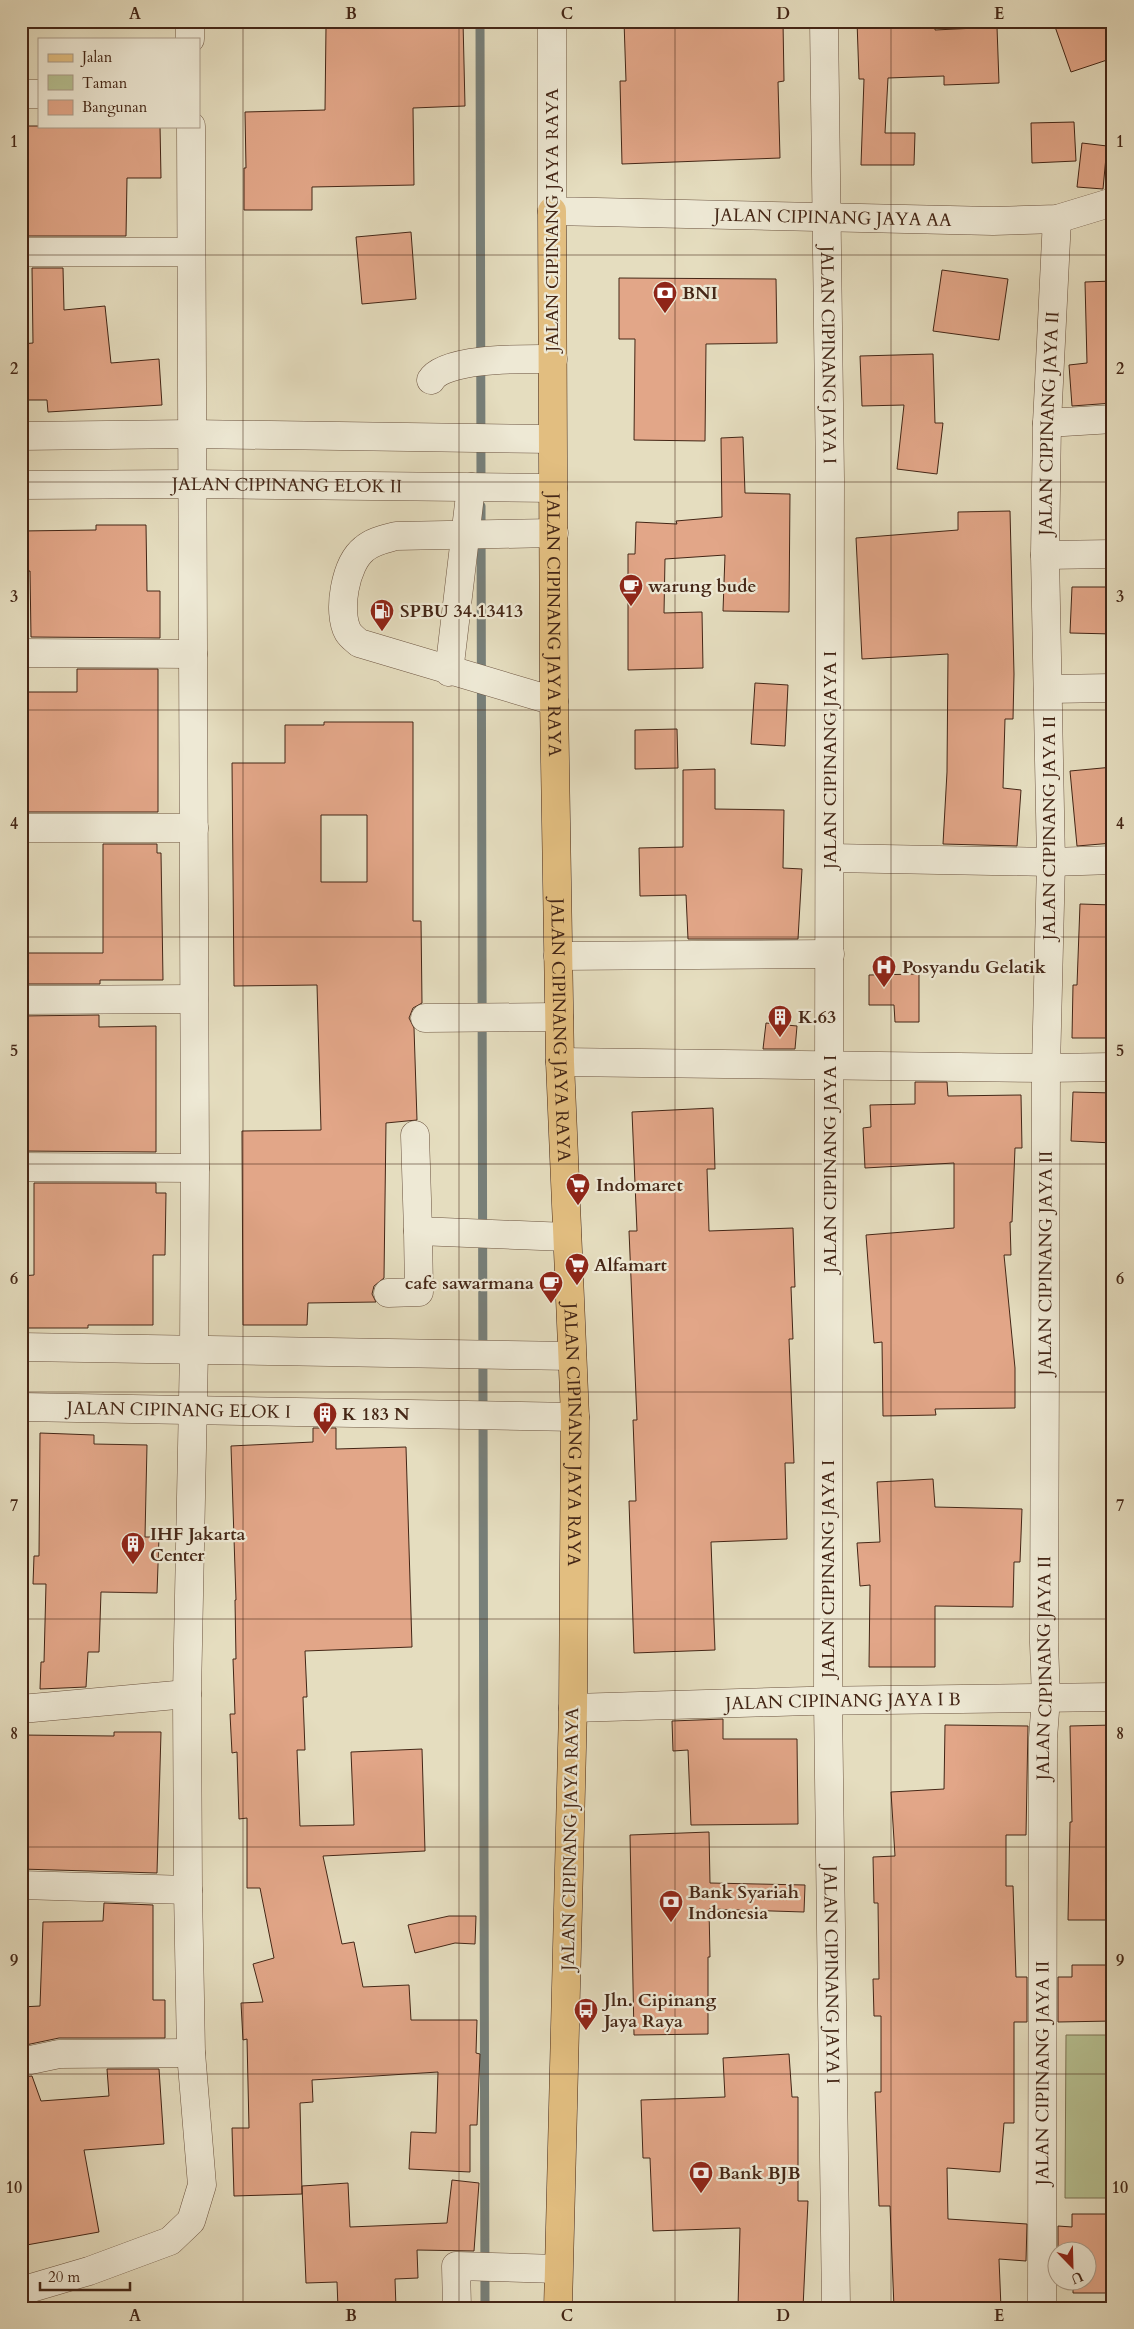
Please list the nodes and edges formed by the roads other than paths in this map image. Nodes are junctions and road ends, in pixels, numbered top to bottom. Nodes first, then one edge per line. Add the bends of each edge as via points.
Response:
1 (190, 21) edge
2 (552, 21) edge
3 (824, 21) edge
4 (190, 38) edge
5 (21, 94) edge
6 (38, 94) edge
7 (191, 128) edge
8 (1113, 202) edge
9 (552, 211) junction
10 (828, 218) junction
11 (1057, 219) junction
12 (21, 252) edge
13 (191, 252) junction
14 (553, 359) junction
15 (431, 380) dead end
16 (1113, 419) edge
17 (1047, 423) junction
18 (192, 434) junction
19 (21, 436) edge
20 (547, 438) junction
21 (192, 484) junction
22 (21, 485) edge
23 (475, 487) junction
24 (544, 489) junction
25 (554, 533) junction
26 (476, 536) junction
27 (1113, 554) edge
28 (1045, 555) junction
29 (21, 653) edge
30 (193, 654) junction
31 (470, 677) junction
32 (1113, 688) edge
33 (1048, 689) junction
34 (554, 701) junction
35 (21, 828) edge
36 (194, 828) junction
37 (830, 858) junction
38 (1113, 860) edge
39 (1050, 862) junction
40 (830, 954) junction
41 (558, 956) junction
42 (194, 999) junction
43 (21, 1000) edge
44 (559, 1017) junction
45 (425, 1018) dead end
46 (560, 1062) junction
47 (830, 1065) junction
48 (1113, 1067) edge
49 (1046, 1068) junction
50 (415, 1135) dead end
51 (21, 1168) edge
52 (195, 1168) junction
53 (418, 1231) junction
54 (567, 1237) junction
55 (388, 1293) dead end
56 (21, 1347) edge
57 (194, 1350) junction
58 (572, 1356) junction
59 (21, 1407) edge
60 (191, 1410) junction
61 (575, 1417) junction
62 (187, 1694) junction
63 (1113, 1697) edge
64 (1046, 1698) junction
65 (828, 1702) junction
66 (573, 1708) junction
67 (21, 1709) edge
68 (21, 1885) edge
69 (188, 1890) junction
70 (191, 2053) junction
71 (21, 2062) edge
72 (558, 2269) junction
73 (21, 2291) edge
74 (457, 2308) edge
75 (558, 2308) edge
76 (836, 2308) edge
77 (1042, 2308) edge

1 - 4 street
2 - 9 street, JALAN CIPINANG JAYA RAYA
3 - 10 street, JALAN CIPINANG JAYA I
5 - 6 street
7 - 13 street
8 - 11 street, JALAN CIPINANG JAYA AA
9 - 10 street, JALAN CIPINANG JAYA AA
9 - 14 main road, JALAN CIPINANG JAYA RAYA
10 - 11 street, JALAN CIPINANG JAYA AA via 993,222
10 - 37 street, JALAN CIPINANG JAYA I
11 - 17 street, JALAN CIPINANG JAYA II
12 - 13 street
13 - 18 street
14 - 15 street via 521,358 472,363 442,369
14 - 20 main road, JALAN CIPINANG JAYA RAYA
16 - 17 street
17 - 28 street, JALAN CIPINANG JAYA II
18 - 19 street
18 - 20 street
18 - 21 street
20 - 24 main road, JALAN CIPINANG JAYA RAYA
21 - 22 street, JALAN CIPINANG ELOK II
21 - 23 street, JALAN CIPINANG ELOK II
21 - 30 street
23 - 24 street, JALAN CIPINANG ELOK II
23 - 26 street
24 - 25 main road, JALAN CIPINANG JAYA RAYA
25 - 26 street
25 - 34 main road, JALAN CIPINANG JAYA RAYA
26 - 31 street
26 - 31 street via 396,536 378,541 363,549 352,562 342,602 349,633 360,643
27 - 28 street
28 - 33 street, JALAN CIPINANG JAYA II
29 - 30 street
30 - 36 street
31 - 34 street
32 - 33 street
33 - 39 street, JALAN CIPINANG JAYA II
34 - 41 main road, JALAN CIPINANG JAYA RAYA
35 - 36 street
36 - 42 street
37 - 39 street
37 - 40 street, JALAN CIPINANG JAYA I
38 - 39 street
39 - 49 street, JALAN CIPINANG JAYA II
40 - 41 street
40 - 47 street, JALAN CIPINANG JAYA I
41 - 44 main road, JALAN CIPINANG JAYA RAYA
42 - 43 street
42 - 52 street
44 - 45 street
44 - 46 main road, JALAN CIPINANG JAYA RAYA
46 - 47 street
46 - 54 main road, JALAN CIPINANG JAYA RAYA
47 - 49 street
47 - 65 street, JALAN CIPINANG JAYA I
48 - 49 street
49 - 64 street, JALAN CIPINANG JAYA II
50 - 53 street
51 - 52 street
52 - 57 street
53 - 54 street
53 - 55 street via 419,1292
54 - 58 main road, JALAN CIPINANG JAYA RAYA
56 - 57 street
57 - 58 street
57 - 60 street
58 - 61 main road, JALAN CIPINANG JAYA RAYA
59 - 60 street, JALAN CIPINANG ELOK I
60 - 61 street, JALAN CIPINANG ELOK I
60 - 62 street
61 - 66 main road, JALAN CIPINANG JAYA RAYA
62 - 67 street
62 - 69 street
63 - 64 street, JALAN CIPINANG JAYA I B
64 - 65 street, JALAN CIPINANG JAYA I B
64 - 77 street, JALAN CIPINANG JAYA II via 1043,1738
65 - 66 street, JALAN CIPINANG JAYA I B
65 - 76 street, JALAN CIPINANG JAYA I
66 - 72 main road, JALAN CIPINANG JAYA RAYA
68 - 69 street
69 - 70 street
70 - 71 street via 59,2054
70 - 73 street via 202,2185 191,2221 170,2241 89,2271
72 - 74 street via 456,2266
72 - 75 main road, JALAN CIPINANG JAYA RAYA

